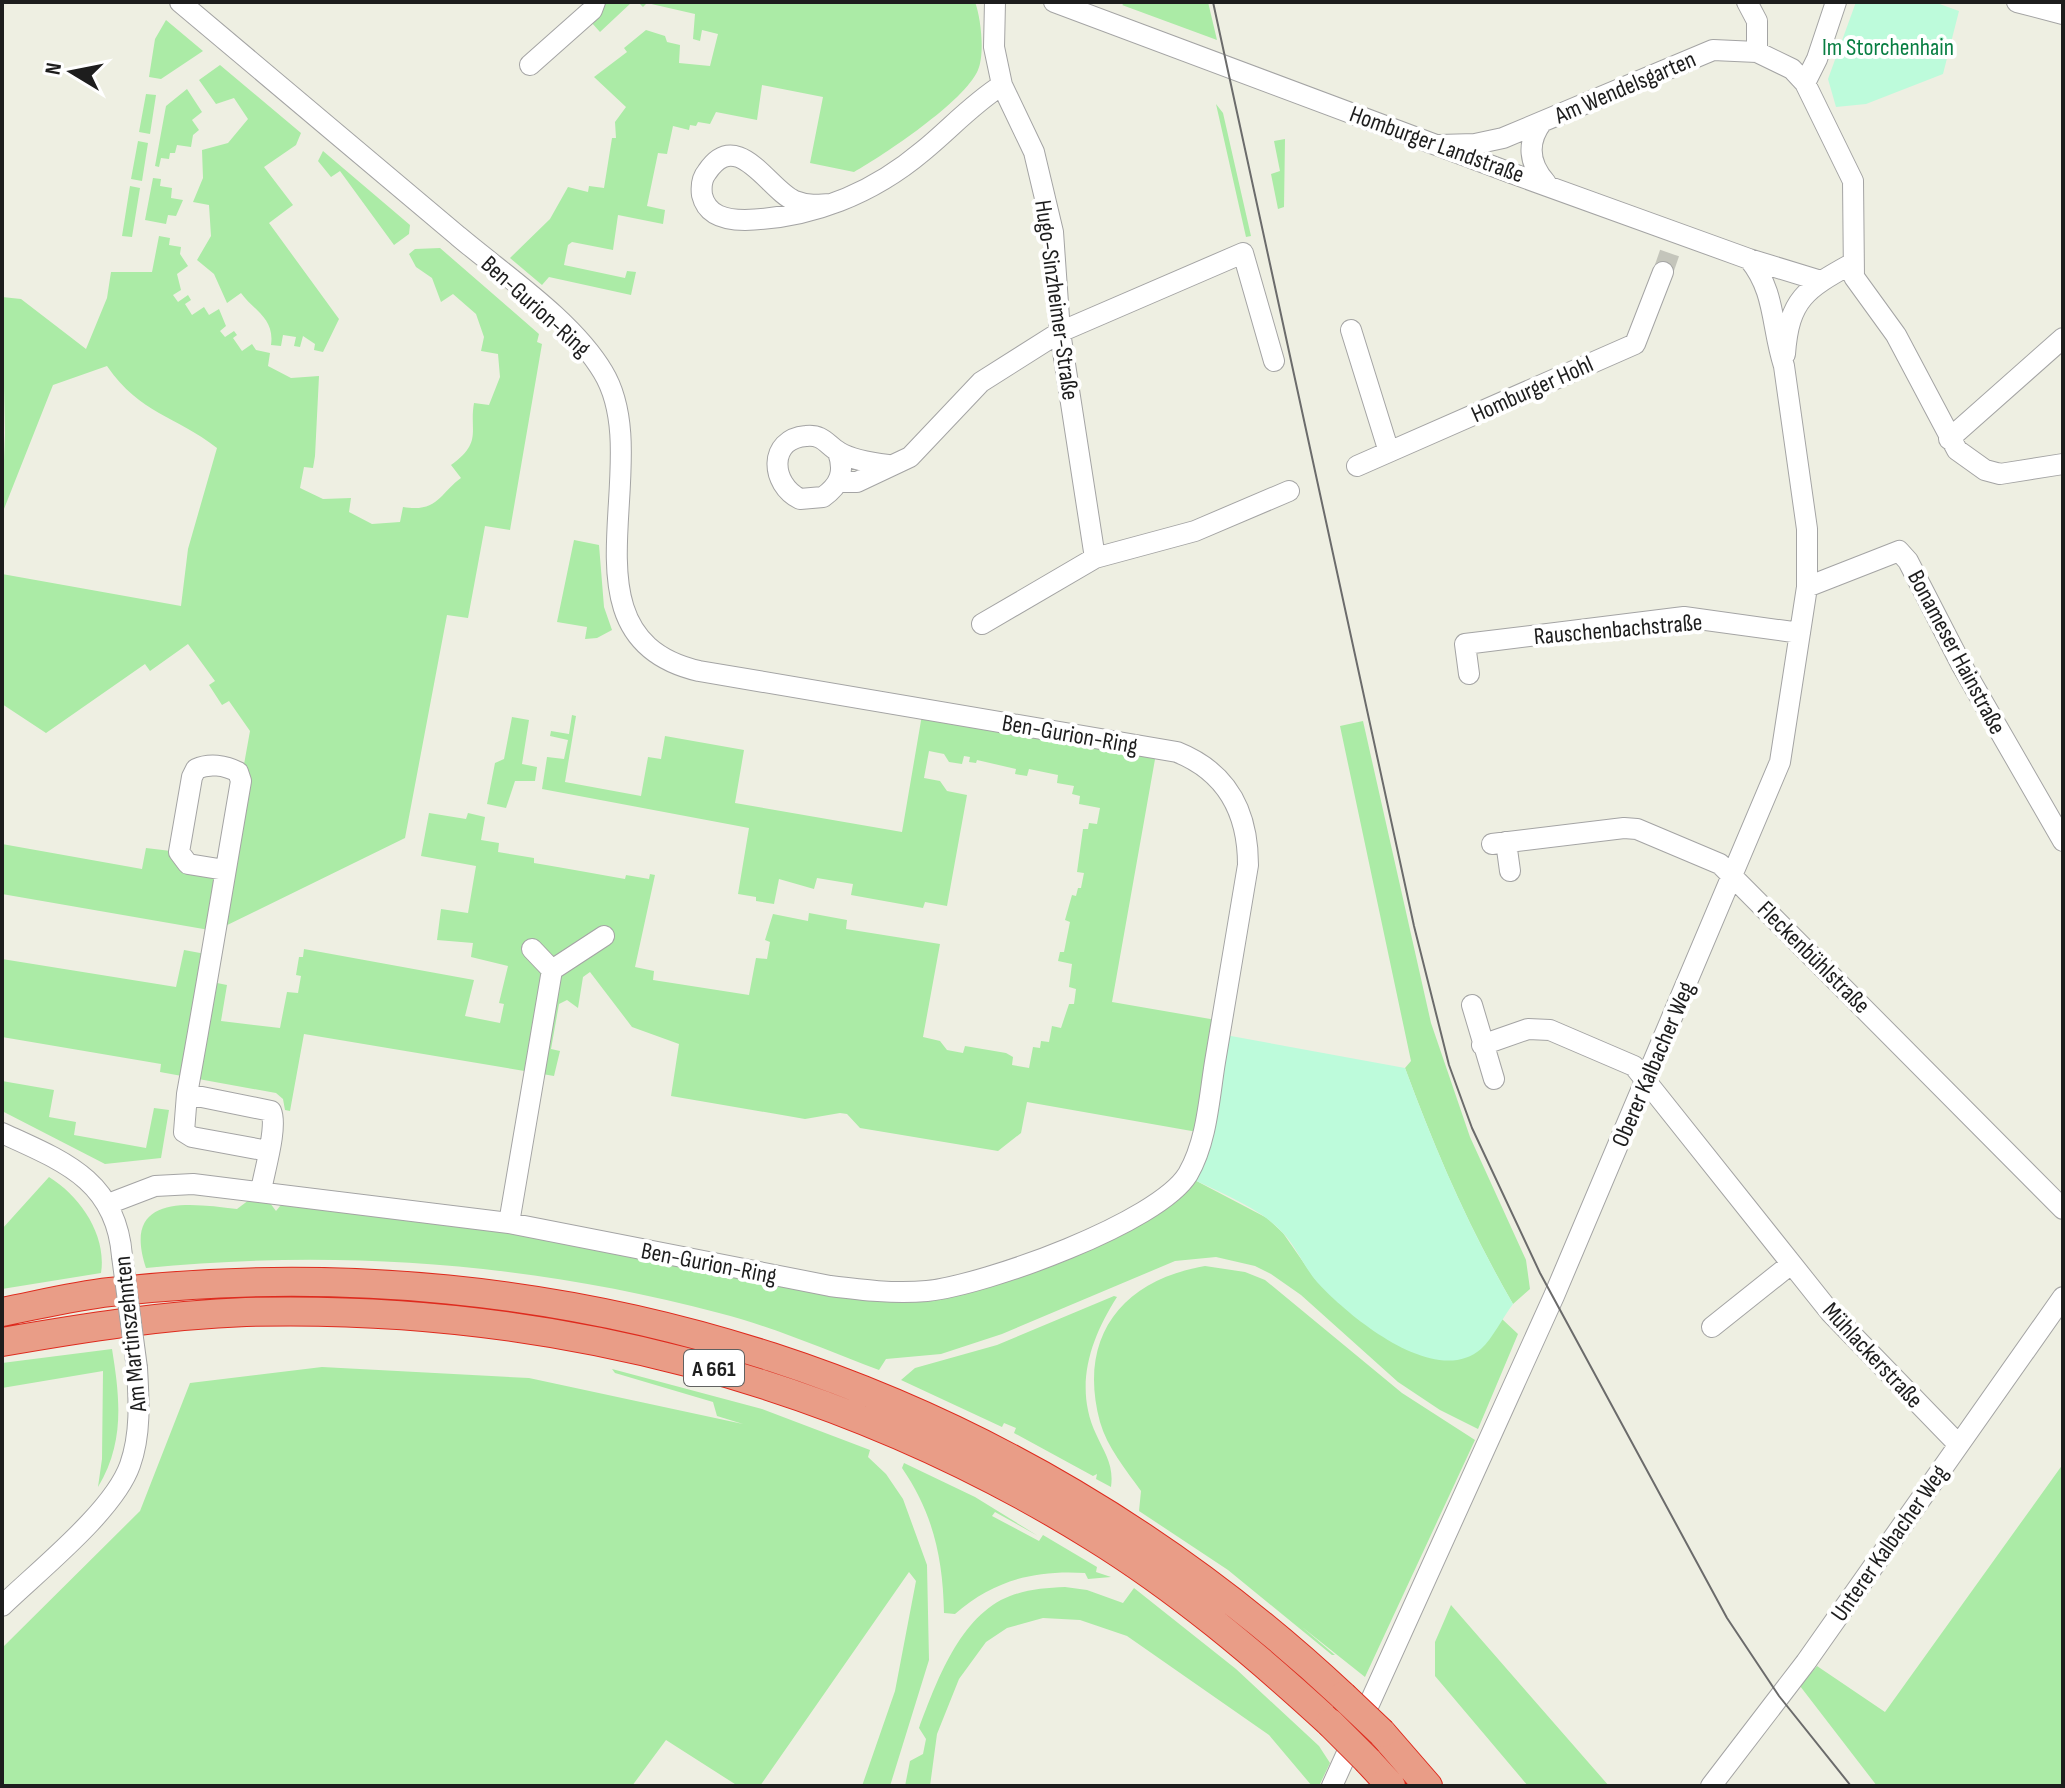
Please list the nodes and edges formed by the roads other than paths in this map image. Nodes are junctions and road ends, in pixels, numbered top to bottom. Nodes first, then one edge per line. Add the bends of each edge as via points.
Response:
1 (180, 2) edge
2 (595, 2) edge
3 (995, 2) edge
4 (1054, 2) edge
5 (1747, 2) edge
6 (1836, 2) edge
7 (2017, 2) edge
8 (2063, 14) edge
9 (1757, 52) junction
10 (530, 65) dead end
11 (1805, 83) junction
12 (1002, 85) junction
13 (1542, 122) junction
14 (1439, 145) junction
15 (765, 175) junction
16 (1546, 183) junction
17 (831, 204) junction
18 (748, 220) junction
19 (1749, 259) junction
20 (1851, 264) junction
21 (1663, 272) tunnel mouth
22 (1821, 281) junction
23 (1351, 330) dead end
24 (1060, 332) junction
25 (2063, 338) edge
26 (1274, 361) dead end
27 (1784, 366) junction
28 (1949, 439) junction
29 (838, 452) junction
30 (1389, 452) junction
31 (2063, 464) edge
32 (888, 465) junction
33 (1357, 466) dead end
34 (839, 482) junction
35 (1289, 491) dead end
36 (1095, 558) junction
37 (1807, 587) junction
38 (982, 624) dead end
39 (1800, 633) junction
40 (1469, 674) dead end
41 (2063, 841) edge
42 (225, 870) junction
43 (1510, 871) dead end
44 (1734, 877) junction
45 (604, 936) dead end
46 (532, 949) dead end
47 (552, 970) junction
48 (1472, 1005) dead end
49 (1482, 1045) junction
50 (1494, 1079) dead end
51 (1647, 1079) junction
52 (187, 1094) junction
53 (2, 1133) edge
54 (268, 1151) junction
55 (261, 1191) junction
56 (108, 1204) junction
57 (2063, 1209) edge
58 (509, 1223) junction
59 (1791, 1264) junction
60 (2063, 1297) edge
61 (2, 1312) edge
62 (1712, 1327) dead end
63 (2, 1342) edge
64 (1958, 1444) junction
65 (2, 1606) edge
66 (1371, 1732) junction
67 (1332, 1786) edge
68 (1391, 1786) edge
69 (1428, 1786) edge
70 (1711, 1786) edge

1 - 58 street, Ben-Gurion-Ring via 546,310 602,370 618,407 622,609 631,628 661,658 699,671 1177,752 1221,780 1242,817 1248,865 1198,1153 1169,1197 1140,1216 978,1280 928,1291 884,1293
2 - 10 street
3 - 12 street, Hugo-Sinzheimer-Straße via 994,47
4 - 14 street, Homburger Landstraße
5 - 9 street via 1757,21
6 - 11 street
7 - 8 street
9 - 11 street, Am Wendelsgarten via 1792,69
9 - 13 street, Am Wendelsgarten via 1729,49 1696,55
11 - 20 street via 1853,181
12 - 17 street via 894,173
12 - 24 street, Hugo-Sinzheimer-Straße via 1034,152 1053,232
13 - 14 street, Am Wendelsgarten via 1489,141
13 - 16 street via 1531,153
14 - 16 street, Homburger Landstraße
15 - 17 street via 794,201
15 - 18 street via 766,205
15 - 18 street via 752,163 729,157 717,161 703,178 702,196 715,214
16 - 19 street, Homburger Landstraße via 1675,240
17 - 18 street via 800,215
19 - 22 street, Homburger Landstraße
19 - 27 street, Oberer Kalbacher Weg via 1764,278
20 - 22 street, Oberer Kalbacher Weg
20 - 28 street via 1861,290 1896,335
21 - 30 street, Homburger Hohl via 1635,344
22 - 27 street, Oberer Kalbacher Weg via 1795,305 1786,332
23 - 30 street
24 - 26 street via 1243,253
24 - 32 street via 981,382 921,449
24 - 36 street, Hugo-Sinzheimer-Straße
25 - 28 street
27 - 37 street, Oberer Kalbacher Weg via 1807,529
28 - 31 street via 1970,460 2000,474
29 - 32 street
29 - 34 street
29 - 34 street via 828,440 803,436 786,445 777,472 789,493 800,499 823,497
30 - 33 street, Homburger Hohl
32 - 34 street via 857,482
35 - 36 street via 1195,531
36 - 38 street
37 - 39 street, Oberer Kalbacher Weg
37 - 41 street, Bonameser Hainstraße via 1899,551
39 - 40 street, Rauschenbachstraße via 1684,617 1465,644
39 - 44 street, Oberer Kalbacher Weg via 1780,762
42 - 42 street via 241,781 230,768 205,764 192,777 179,852 188,864
42 - 52 street
43 - 44 street, Fleckenbühlstraße via 1499,843 1637,829 1720,864
44 - 51 street, Oberer Kalbacher Weg
44 - 57 street, Fleckenbühlstraße
45 - 47 street
46 - 47 street
47 - 58 street
48 - 49 street
49 - 50 street
49 - 51 street, Mühlackerstraße via 1528,1029 1550,1030 1634,1066
51 - 59 street, Mühlackerstraße
51 - 66 street, Oberer Kalbacher Weg
52 - 54 street via 184,1132
52 - 54 street via 271,1111
53 - 56 street via 78,1171
54 - 55 street
55 - 56 street, Ben-Gurion-Ring via 155,1186
55 - 58 street, Ben-Gurion-Ring
56 - 65 street, Am Martinszehnten, bridge via 120,1235 137,1368 136,1443 114,1496
59 - 62 street
59 - 64 street, Mühlackerstraße via 1830,1312
60 - 64 street, Unterer Kalbacher Weg
61 - 66 highway, A 661, bridge via 107,1293 207,1285 421,1285 589,1308 725,1341 870,1392 989,1445 1056,1482 1237,1603 1343,1696
63 - 68 highway, A 661, bridge via 112,1323 243,1312 408,1314 586,1337 722,1370 886,1428 1067,1521 1264,1662
64 - 70 street, Unterer Kalbacher Weg via 1806,1662
66 - 67 street, Oberer Kalbacher Weg
66 - 69 highway, A 661

